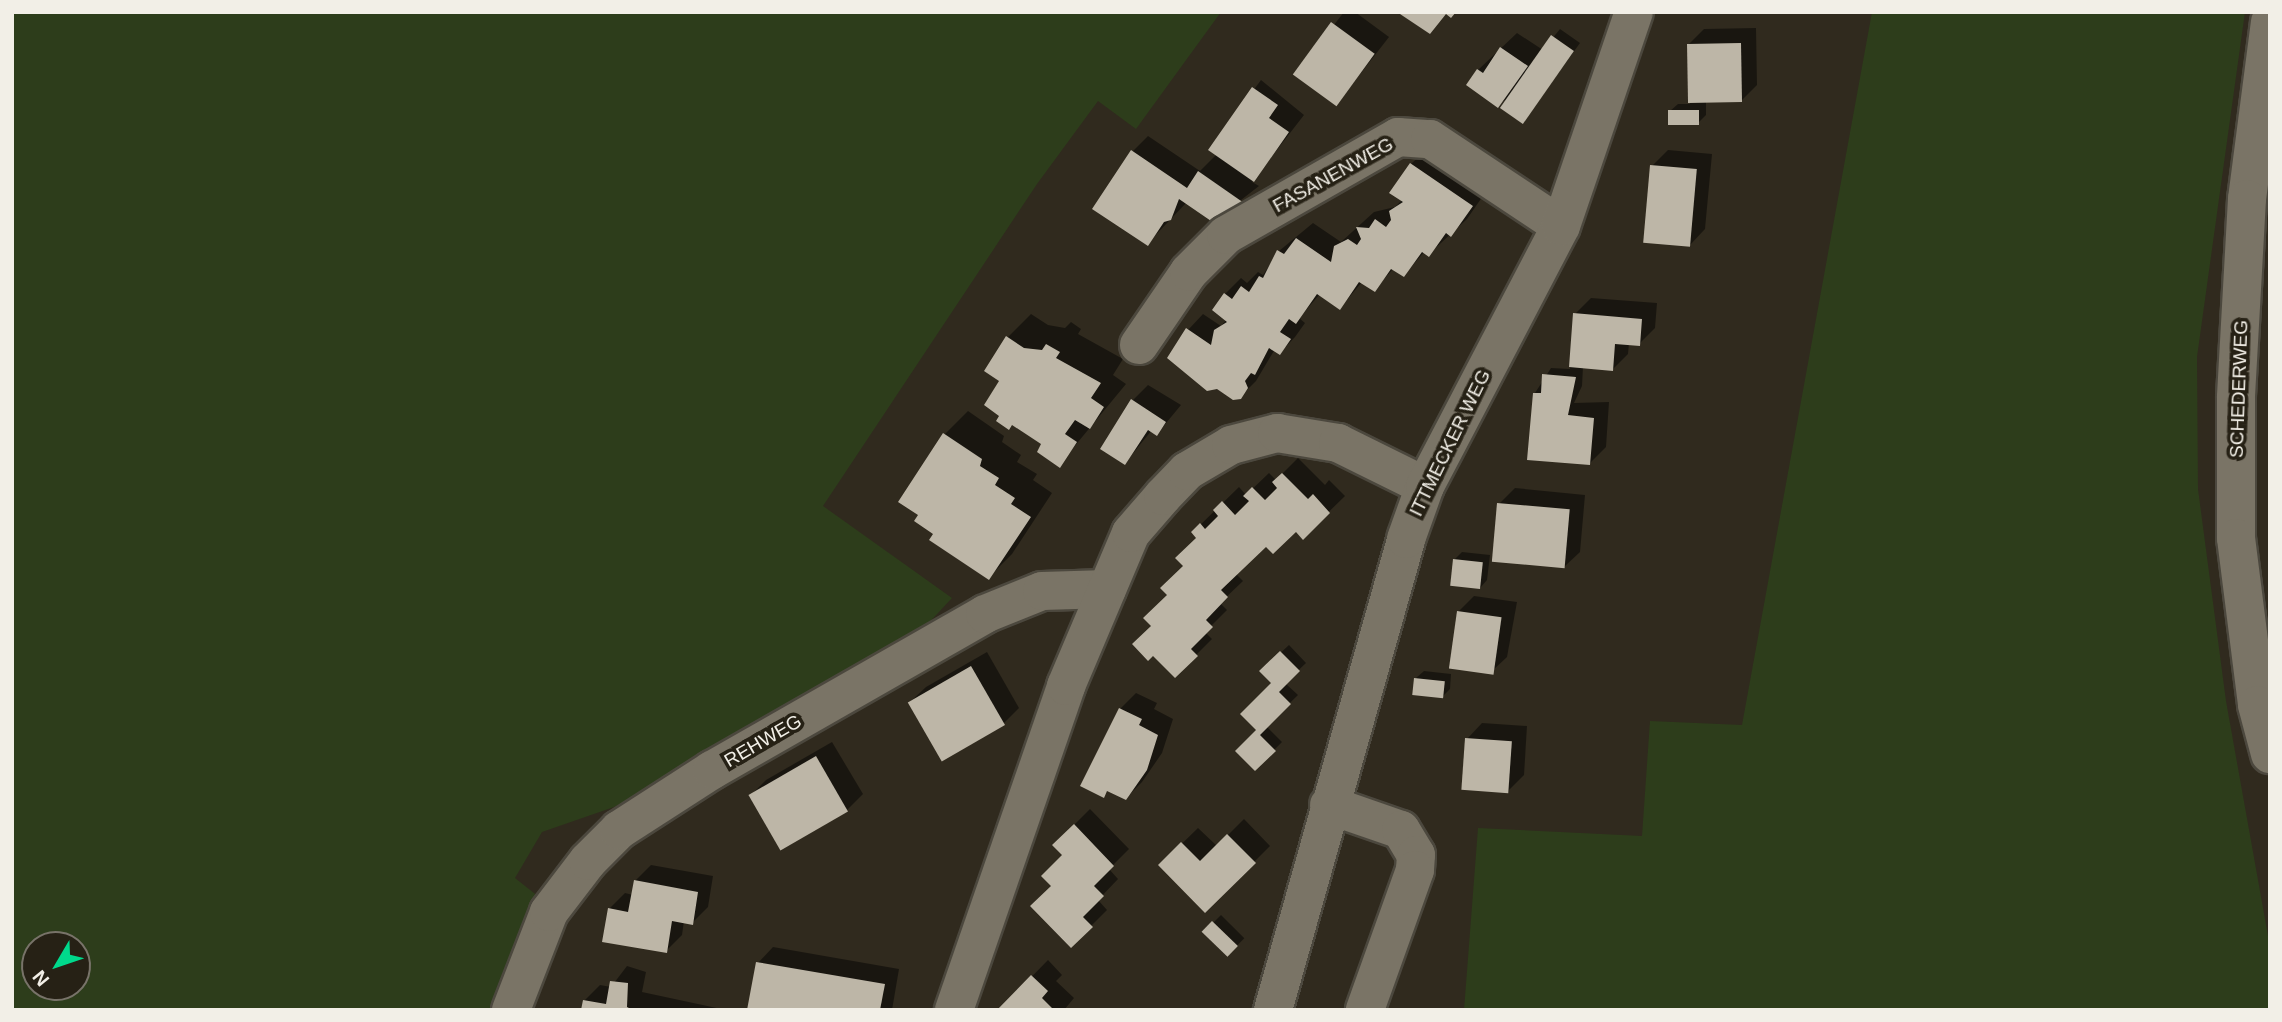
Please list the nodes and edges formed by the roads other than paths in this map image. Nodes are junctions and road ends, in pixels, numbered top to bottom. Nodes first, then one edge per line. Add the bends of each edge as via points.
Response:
1 (1634, 12) edge
2 (2270, 22) edge
3 (1561, 226) junction
4 (1139, 345) dead end
5 (1425, 486) junction
6 (2256, 584) edge
7 (1107, 589) junction
8 (2270, 754) edge
9 (1329, 805) junction
10 (511, 1010) edge
11 (954, 1010) edge
12 (1273, 1010) edge
13 (1365, 1010) edge

1 - 3 street, ITTMECKER WEG
2 - 6 street, SCHEDERWEG via 2247,199 2236,398 2236,538
3 - 4 street, FASANENWEG via 1430,139 1398,137 1218,241 1189,272
3 - 5 street, ITTMECKER WEG
5 - 7 street via 1338,443 1296,433 1256,436 1209,457 1171,487 1132,533
5 - 9 street, ITTMECKER WEG
6 - 8 street, SCHEDERWEG via 2257,705
7 - 10 street, REHWEG via 1042,591 985,614 712,770 619,830 549,912
7 - 11 street via 1040,757
9 - 12 street, ITTMECKER WEG
9 - 13 street via 1401,830 1416,855 1415,870

